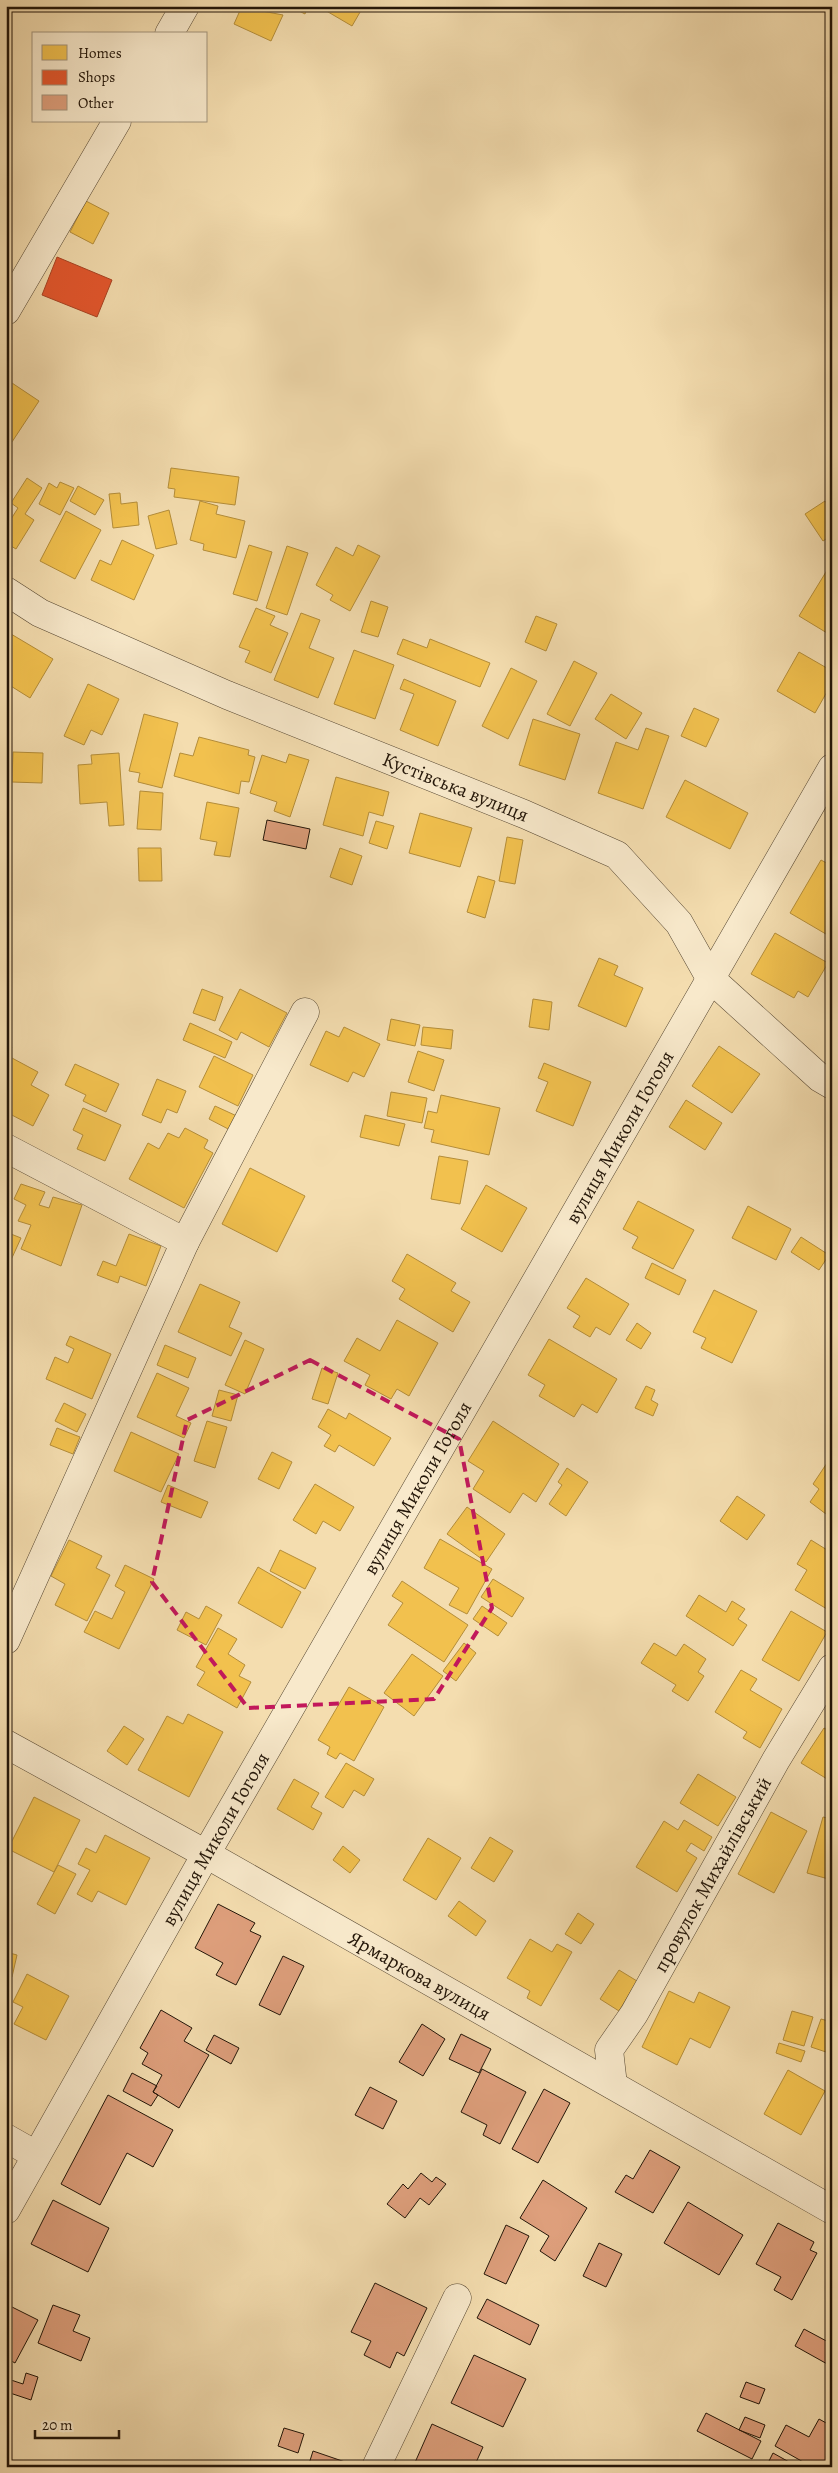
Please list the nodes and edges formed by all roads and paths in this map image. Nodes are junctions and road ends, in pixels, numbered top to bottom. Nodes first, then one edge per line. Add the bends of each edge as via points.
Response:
1 (185, 6) edge
2 (170, 32) edge
3 (116, 122) edge
4 (6, 311) edge
5 (6, 591) edge
6 (832, 768) edge
7 (710, 978) junction
8 (304, 1012) dead end
9 (832, 1084) edge
10 (6, 1148) edge
11 (184, 1242) junction
12 (6, 1640) edge
13 (832, 1668) edge
14 (6, 1744) edge
15 (206, 1854) junction
16 (613, 2085) junction
17 (6, 2138) edge
18 (36, 2155) junction
19 (6, 2210) edge
20 (832, 2210) edge
21 (457, 2298) dead end
22 (376, 2467) edge

1 - 2 street
3 - 4 street
5 - 7 street, Кустівська вулиця via 40,613 227,695 524,814 617,855 679,923
6 - 7 street, вулиця Миколи Гоголя
7 - 9 street, Кустівська вулиця via 820,1078
7 - 15 street, вулиця Миколи Гоголя
8 - 11 street
10 - 11 street
11 - 12 street
13 - 16 street, провулок Михайлівський via 776,1760 634,2014 609,2050
14 - 15 street, Ярмаркова вулиця
15 - 16 street, Ярмаркова вулиця
15 - 18 street, вулиця Миколи Гоголя
16 - 20 street, Ярмаркова вулиця
17 - 18 street
18 - 19 street, вулиця Миколи Гоголя
21 - 22 street

